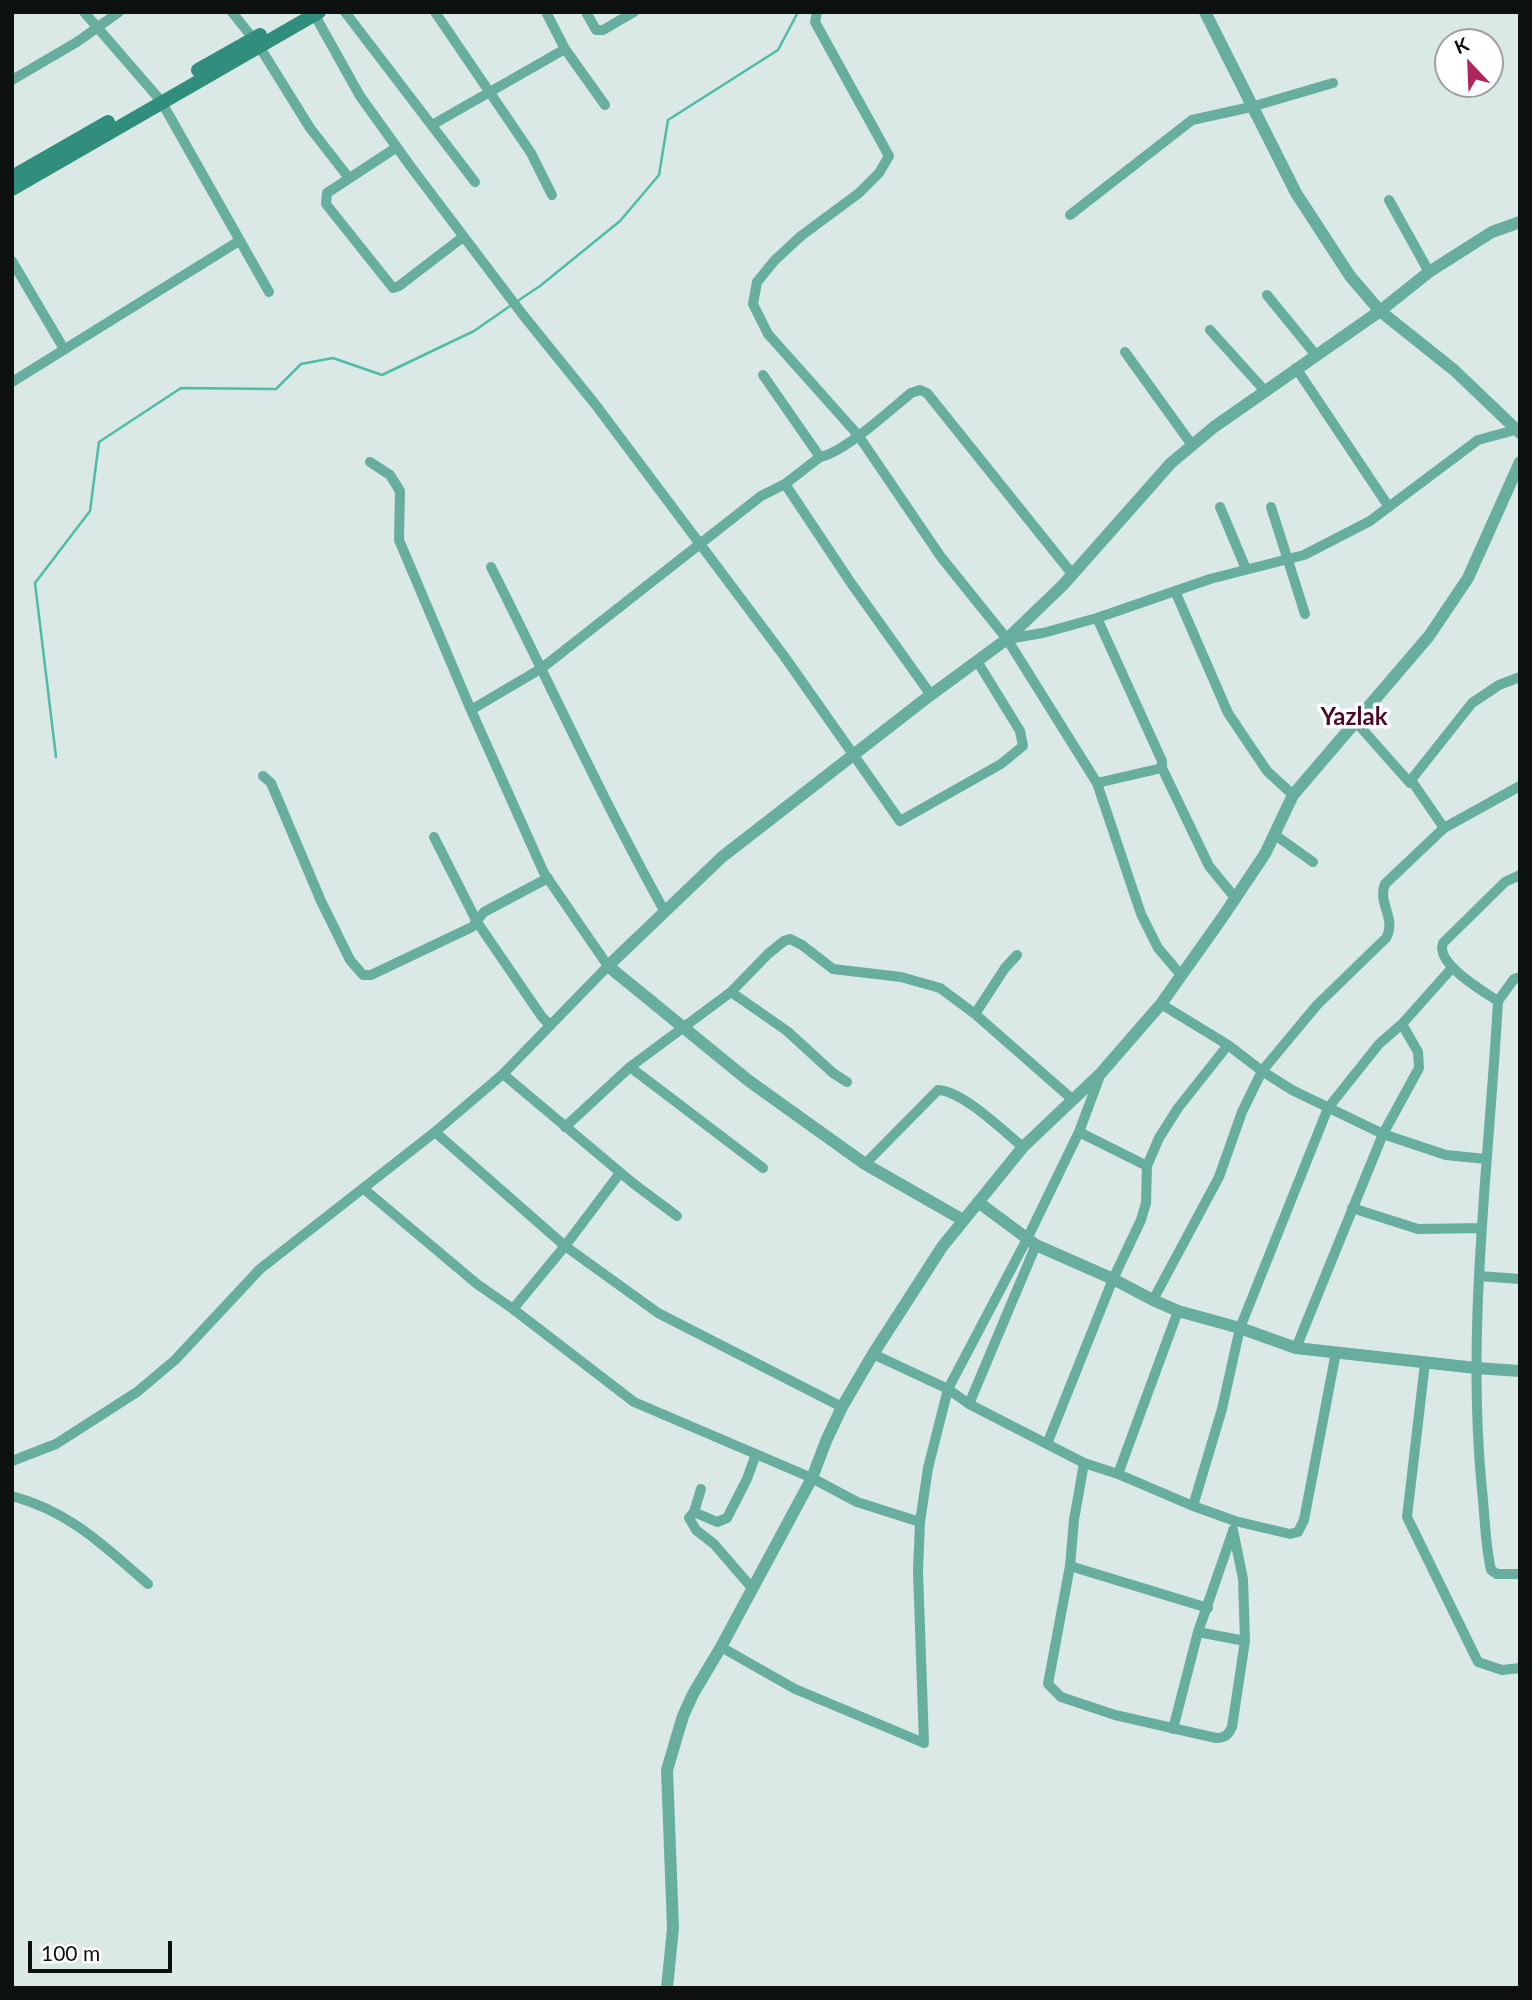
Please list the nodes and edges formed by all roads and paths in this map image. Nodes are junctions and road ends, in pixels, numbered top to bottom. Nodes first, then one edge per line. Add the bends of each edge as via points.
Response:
1 (84, 12) edge
2 (119, 12) edge
3 (232, 12) edge
4 (345, 12) edge
5 (435, 12) edge
6 (546, 12) edge
7 (586, 12) edge
8 (634, 12) edge
9 (817, 12) edge
10 (1205, 12) edge
11 (312, 13) edge
12 (98, 28) junction
13 (255, 43) junction
14 (565, 49) junction
15 (12, 79) edge
16 (1333, 83) dead end
17 (489, 92) junction
18 (159, 98) junction
19 (606, 105) dead end
20 (1251, 107) junction
21 (432, 125) junction
22 (397, 147) junction
23 (12, 177) edge
24 (349, 178) junction
25 (475, 182) dead end
26 (12, 190) edge
27 (552, 195) dead end
28 (1389, 200) dead end
29 (1070, 215) dead end
30 (1520, 222) edge
31 (463, 237) junction
32 (239, 241) junction
33 (12, 261) edge
34 (1429, 272) junction
35 (24, 283) junction
36 (12, 289) edge
37 (269, 292) dead end
38 (1267, 295) dead end
39 (1380, 311) junction
40 (1210, 330) dead end
41 (64, 349) junction
42 (1125, 352) dead end
43 (1315, 354) junction
44 (1296, 368) junction
45 (763, 374) dead end
46 (12, 382) edge
47 (1265, 391) junction
48 (1518, 432) edge
49 (858, 435) junction
50 (1192, 445) junction
51 (820, 457) junction
52 (370, 462) dead end
53 (1520, 462) edge
54 (785, 484) junction
55 (1220, 507) dead end
56 (1271, 507) dead end
57 (1389, 507) junction
58 (700, 544) junction
59 (1288, 559) junction
60 (491, 567) dead end
61 (1246, 569) junction
62 (1073, 575) junction
63 (1175, 591) junction
64 (1305, 614) dead end
65 (1097, 618) junction
66 (1007, 639) junction
67 (977, 661) junction
68 (542, 668) junction
69 (1520, 677) edge
70 (931, 695) junction
71 (471, 710) junction
72 (1355, 721) junction
73 (853, 756) junction
74 (1162, 768) junction
75 (263, 776) dead end
76 (1411, 780) junction
77 (1097, 783) junction
78 (1520, 786) edge
79 (1293, 795) junction
80 (1444, 828) junction
81 (1275, 835) junction
82 (434, 837) dead end
83 (1313, 862) dead end
84 (1520, 875) edge
85 (548, 878) junction
86 (1236, 899) junction
87 (665, 912) junction
88 (477, 922) junction
89 (1017, 955) dead end
90 (608, 966) junction
91 (1452, 968) junction
92 (1181, 975) junction
93 (1520, 977) edge
94 (731, 992) junction
95 (1498, 1001) junction
96 (1161, 1004) junction
97 (975, 1014) junction
98 (1402, 1024) junction
99 (550, 1025) junction
100 (683, 1026) junction
101 (1228, 1045) junction
102 (630, 1067) junction
103 (1262, 1071) junction
104 (1101, 1073) junction
105 (503, 1074) junction
106 (846, 1082) dead end
107 (1072, 1100) junction
108 (1328, 1108) junction
109 (565, 1127) junction
110 (435, 1132) junction
111 (1079, 1132) junction
112 (1383, 1134) junction
113 (1023, 1147) junction
114 (1486, 1159) junction
115 (865, 1164) junction
116 (1147, 1166) junction
117 (763, 1168) dead end
118 (620, 1173) junction
119 (364, 1189) junction
120 (978, 1202) junction
121 (1352, 1208) junction
122 (677, 1216) dead end
123 (963, 1220) junction
124 (1482, 1228) junction
125 (1032, 1242) junction
126 (565, 1246) junction
127 (1480, 1276) junction
128 (1112, 1279) junction
129 (1520, 1279) edge
130 (1153, 1300) junction
131 (513, 1309) junction
132 (1178, 1311) junction
133 (1240, 1328) junction
134 (1296, 1348) junction
135 (1336, 1352) junction
136 (873, 1354) junction
137 (1425, 1363) junction
138 (1476, 1368) junction
139 (1520, 1371) edge
140 (948, 1390) junction
141 (969, 1404) junction
142 (842, 1407) junction
143 (1047, 1444) junction
144 (756, 1454) junction
145 (12, 1461) edge
146 (1084, 1463) junction
147 (1118, 1474) junction
148 (812, 1478) junction
149 (701, 1489) dead end
150 (12, 1496) edge
151 (1193, 1506) junction
152 (694, 1512) junction
153 (920, 1522) junction
154 (1234, 1525) junction
155 (1070, 1566) junction
156 (1520, 1574) edge
157 (148, 1584) dead end
158 (752, 1588) junction
159 (1208, 1608) junction
160 (1198, 1632) junction
161 (1245, 1641) junction
162 (722, 1647) junction
163 (1520, 1668) edge
164 (1172, 1729) junction
165 (667, 1988) edge

1 - 12 street
2 - 12 street
3 - 13 street
4 - 21 street
5 - 17 street
6 - 14 street
7 - 8 street via 596,30 603,30
9 - 49 street via 816,22 889,156 859,193 775,260 757,282 752,304 768,334
10 - 20 street
11 - 13 main road
11 - 22 street via 359,96
12 - 15 street
12 - 18 street
13 - 18 main road
13 - 24 street
14 - 17 street
14 - 19 street
16 - 20 street
17 - 21 street
17 - 27 street via 531,153
18 - 23 main road
18 - 26 main road
18 - 32 street
20 - 29 street via 1192,120
20 - 39 street via 1296,193 1350,276
21 - 25 street
22 - 24 street
22 - 31 street
24 - 31 street via 327,193 326,204 393,288
28 - 34 street
30 - 34 street via 1492,232
31 - 58 street
32 - 37 street
32 - 41 street
33 - 35 street
34 - 39 street
35 - 36 street
35 - 41 street
38 - 43 street
39 - 43 street
39 - 48 street via 1463,378
40 - 47 street
41 - 46 street
42 - 50 street
43 - 44 street
44 - 47 street
44 - 57 street
45 - 51 street
47 - 50 street
48 - 57 street via 1478,440
49 - 51 street
49 - 62 street via 911,393 927,393
49 - 66 street via 941,558
50 - 62 street
51 - 54 street
52 - 71 street via 390,475 400,491 399,540
53 - 72 street via 1468,578 1429,636
54 - 58 street via 761,496
54 - 70 street
55 - 61 street
56 - 59 street
57 - 59 street via 1370,522
58 - 68 street
58 - 73 street
59 - 61 street
59 - 64 street
60 - 68 street
61 - 63 street
62 - 66 street
63 - 65 street
63 - 79 street via 1228,713 1267,771
65 - 66 street
65 - 74 street
66 - 67 street
66 - 77 street
67 - 70 street
67 - 73 street via 1020,731 1023,746 1001,764 900,821
68 - 71 street
68 - 87 street via 617,825
69 - 76 street via 1472,703
70 - 73 street
71 - 85 street
72 - 76 street
72 - 79 street
73 - 87 street via 722,857
74 - 77 street
74 - 86 street via 1209,866
75 - 88 street via 271,783 350,960 363,975
76 - 80 street
77 - 92 street via 1141,914 1158,948
78 - 80 street
79 - 81 street
80 - 103 street via 1385,884 1382,892 1391,923 1386,938 1317,1004
81 - 83 street
81 - 86 street
82 - 88 street
84 - 91 street via 1506,882 1443,943 1443,956
85 - 88 street via 484,912
85 - 90 street
86 - 92 street
87 - 90 street
88 - 99 street
89 - 97 street
90 - 99 street
90 - 100 street
91 - 95 street
91 - 98 street
92 - 96 street
93 - 95 street
94 - 97 street via 768,954 790,940 833,969 901,976 940,988
94 - 100 street
94 - 106 street via 787,1031
95 - 114 street
96 - 101 street
96 - 104 street
97 - 107 street
98 - 108 street via 1379,1044
98 - 112 street via 1418,1052 1419,1068
99 - 105 street
100 - 102 street
100 - 115 street via 749,1081
101 - 103 street
101 - 116 street via 1178,1108
102 - 109 street
102 - 117 street
103 - 108 street
103 - 130 street via 1219,1177
104 - 107 street
104 - 111 street
105 - 109 street
105 - 110 street
107 - 113 street
108 - 112 street
108 - 133 street
109 - 118 street
110 - 119 street
110 - 126 street
111 - 116 street
111 - 125 street
112 - 114 street via 1446,1155
112 - 121 street
113 - 115 street via 960,1098 938,1090
113 - 120 street
114 - 124 street
115 - 123 street
116 - 128 street via 1146,1203
118 - 122 street
118 - 126 street
119 - 131 street
119 - 145 street via 260,1269 175,1360 137,1392 55,1444
120 - 123 street
120 - 125 street
121 - 124 street via 1418,1229
121 - 134 street
123 - 136 street
124 - 127 street
125 - 128 street
125 - 140 street
125 - 141 street
126 - 131 street
126 - 142 street via 658,1313
127 - 129 street
127 - 138 street
128 - 130 street
128 - 143 street
130 - 132 street
131 - 144 street via 634,1402
132 - 133 street
132 - 147 street
133 - 134 street
133 - 151 street
134 - 135 street
135 - 137 street
135 - 154 street via 1298,1532
136 - 140 street
136 - 142 street
137 - 138 street
137 - 163 street via 1407,1517 1478,1662 1502,1670
138 - 139 street
138 - 156 street via 1476,1429 1491,1570
140 - 141 street
140 - 153 street
141 - 143 street
142 - 148 street
143 - 146 street
144 - 148 street
144 - 152 street via 727,1518 717,1522
146 - 147 street
146 - 155 street
147 - 151 street
148 - 153 street via 857,1502
148 - 158 street
149 - 152 street
150 - 157 street via 78,1525
151 - 154 street
152 - 158 street via 689,1518 696,1530
153 - 162 street via 924,1743 795,1689
154 - 159 street
154 - 161 street via 1243,1579
155 - 159 street
155 - 164 street via 1048,1684 1061,1698
158 - 162 street
159 - 160 street
160 - 161 street
160 - 164 street
161 - 164 street via 1229,1734 1216,1738
162 - 165 street via 683,1716 667,1770 673,1928

